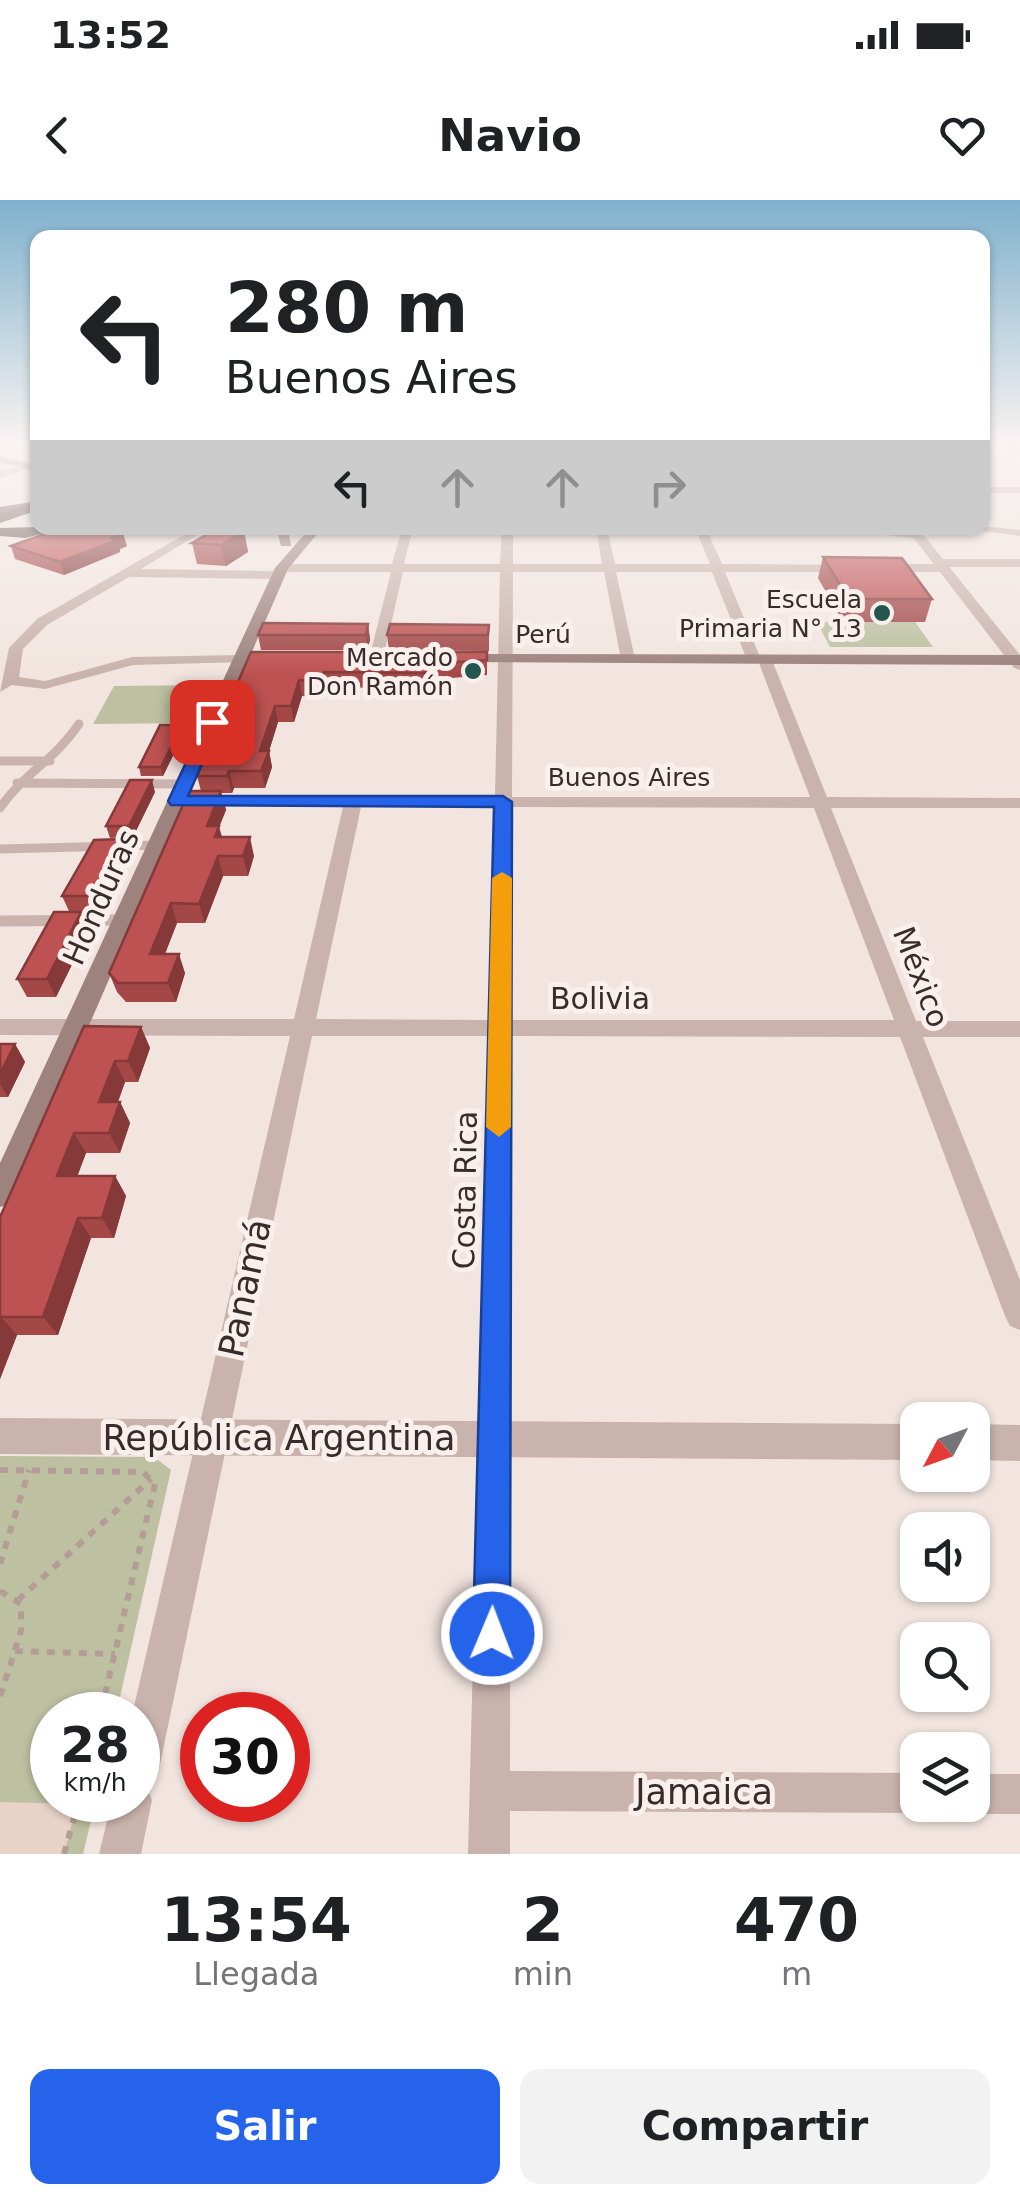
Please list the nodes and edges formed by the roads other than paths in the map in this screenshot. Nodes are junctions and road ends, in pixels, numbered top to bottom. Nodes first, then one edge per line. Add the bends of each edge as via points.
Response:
1 (30, 530) edge
2 (990, 530) edge
3 (0, 532) edge
4 (1020, 533) edge
5 (30, 534) edge
6 (192, 535) edge
7 (284, 535) edge
8 (294, 535) edge
9 (310, 535) edge
10 (406, 535) edge
11 (507, 535) edge
12 (603, 535) edge
13 (704, 535) edge
14 (917, 535) edge
15 (0, 541) edge
16 (286, 543) junction
17 (1020, 563) edge
18 (942, 566) junction
19 (398, 568) junction
20 (506, 568) junction
21 (610, 568) junction
22 (717, 568) junction
23 (280, 571) junction
24 (126, 574) junction
25 (6, 659) edge
26 (250, 659) junction
27 (357, 659) edge
28 (376, 659) junction
29 (395, 659) edge
30 (432, 659) edge
31 (505, 659) junction
32 (628, 660) junction
33 (759, 660) junction
34 (1019, 661) edge
35 (4, 684) edge
36 (79, 724) dead end
37 (0, 761) edge
38 (50, 761) junction
39 (17, 783) junction
40 (181, 793) junction
41 (353, 802) junction
42 (503, 802) junction
43 (820, 803) junction
44 (1020, 803) edge
45 (0, 808) edge
46 (157, 846) junction
47 (0, 849) edge
48 (0, 920) edge
49 (124, 920) junction
50 (0, 1028) edge
51 (76, 1028) junction
52 (303, 1028) junction
53 (500, 1028) junction
54 (908, 1028) junction
55 (1020, 1028) edge
56 (0, 1196) edge
57 (1020, 1316) edge
58 (0, 1436) edge
59 (212, 1438) junction
60 (494, 1440) junction
61 (900, 1442) edge
62 (990, 1442) edge
63 (1020, 1442) edge
64 (156, 1692) edge
65 (490, 1791) junction
66 (900, 1794) edge
67 (990, 1794) edge
68 (1020, 1794) edge
69 (127, 1822) edge
70 (120, 1854) edge
71 (489, 1854) edge

1 - 3 highway
2 - 4 street
5 - 15 highway
6 - 24 street
7 - 16 main road
8 - 16 main road
9 - 23 main road, Honduras
10 - 19 street
11 - 20 street, Costa Rica
12 - 21 street
13 - 22 street, México
14 - 18 street
16 - 23 main road, Honduras
17 - 18 street
18 - 22 street
18 - 34 street
19 - 20 street
19 - 23 street
19 - 28 street
20 - 21 street
20 - 31 street, Costa Rica
21 - 22 street
21 - 32 street
22 - 33 street, México
23 - 24 street
23 - 26 main road, Honduras
24 - 25 street via 42,622
25 - 35 street via 14,670
26 - 35 street via 132,661 46,685
26 - 40 main road, Honduras
27 - 28 main road
28 - 29 main road
30 - 31 main road, Perú
31 - 32 main road, Perú
31 - 42 street, Costa Rica
32 - 33 main road, Perú
33 - 34 main road, Perú
33 - 43 street, México
36 - 38 lane
37 - 38 lane
38 - 39 lane
39 - 40 lane
39 - 45 lane
40 - 41 street, Buenos Aires
40 - 46 main road, Honduras
41 - 42 street, Buenos Aires
41 - 52 street, Panamá
42 - 43 street, Buenos Aires
42 - 53 street, Costa Rica
43 - 44 street, Buenos Aires
43 - 54 street, México
46 - 47 lane
46 - 49 main road, Honduras
48 - 49 lane
49 - 51 main road, Honduras
50 - 51 street, Bolivia
51 - 52 street, Bolivia
51 - 56 main road, Honduras
52 - 53 street, Bolivia
52 - 59 street, Panamá
53 - 54 street, Bolivia
53 - 60 street, Costa Rica
54 - 55 street, Bolivia
54 - 57 street, México
58 - 59 street, República Argentina
59 - 60 street, República Argentina
59 - 64 street, Panamá
60 - 61 street, República Argentina
60 - 65 street, Costa Rica
62 - 63 street
65 - 66 street, Jamaica
65 - 71 street, Costa Rica
67 - 68 street
69 - 70 street

